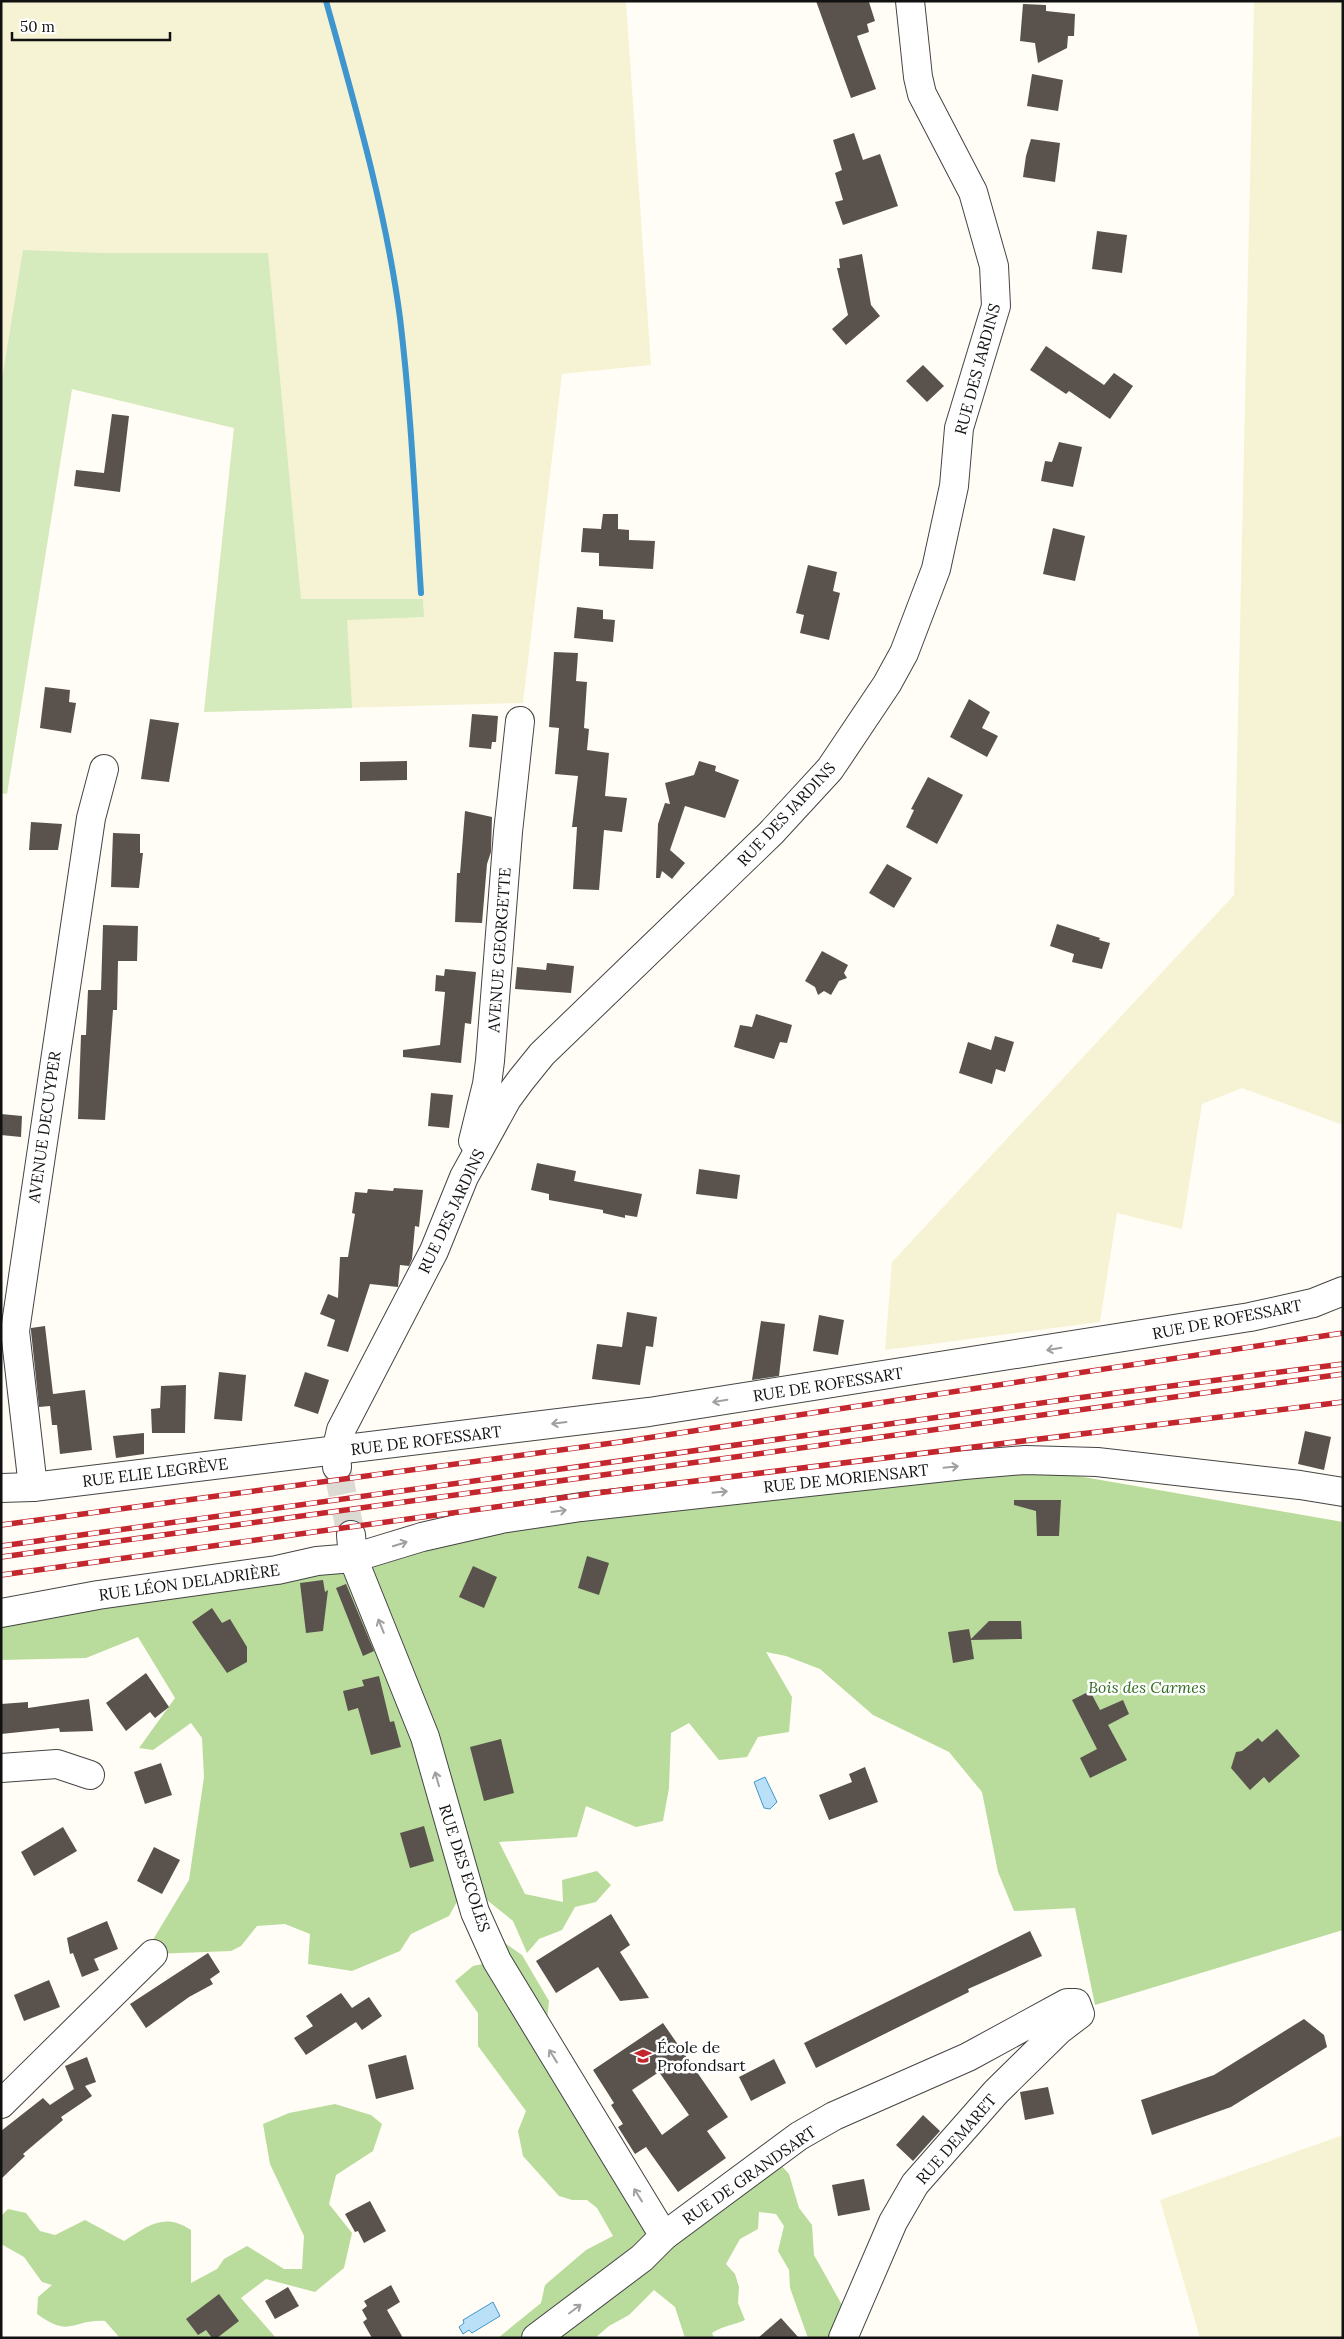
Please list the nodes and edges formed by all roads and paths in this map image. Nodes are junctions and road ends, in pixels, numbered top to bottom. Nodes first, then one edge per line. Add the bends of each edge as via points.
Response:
1 (910, 1) edge
2 (520, 721) dead end
3 (104, 769) dead end
4 (464, 1176) junction
5 (1343, 1291) edge
6 (308, 1454) joint
7 (337, 1459) junction
8 (33, 1487) junction
9 (1, 1488) edge
10 (1343, 1492) edge
11 (352, 1547) junction
12 (1, 1613) edge
13 (1, 1768) edge
14 (90, 1775) dead end
15 (153, 1954) dead end
16 (1076, 2017) joint
17 (1, 2104) edge
18 (664, 2236) junction
19 (536, 2338) edge
20 (843, 2338) edge

1 - 4 street, RUE DES JARDINS via 922,94 973,192 994,266 996,288 992,326 959,428 954,486 936,569 918,620 887,684 830,769 771,833 542,1054 507,1099
2 - 4 street, AVENUE GEORGETTE via 490,1061
3 - 8 street, AVENUE DECUYPER via 91,818 15,1331
4 - 7 street, RUE DES JARDINS via 434,1251 341,1430
5 -> 7 street, RUE DE ROFESSART via 1313,1304 1102,1342
6 - 7 street, RUE DE ROFESSART
6 - 8 street, RUE ELIE LEGRÈVE
8 - 9 street, RUE ELIE LEGRÈVE
11 -> 10 street, RUE DE MORIENSART via 422,1538 518,1516 1025,1460 1097,1462
11 - 12 street, RUE LÉON DELADRIÈRE via 317,1561 277,1570 98,1595
18 -> 11 street, RUE DES ECOLES via 497,1962 475,1912 425,1737
13 - 14 street via 57,1764
15 - 17 street
16 - 18 street, RUE DE GRANDSART via 1081,2013 1076,2003 1067,2004 968,2057 834,2116 759,2164
16 - 20 street, RUE DEMARET via 996,2092 915,2184 889,2230
19 -> 18 street, RUE DE GRANDSART via 642,2258

